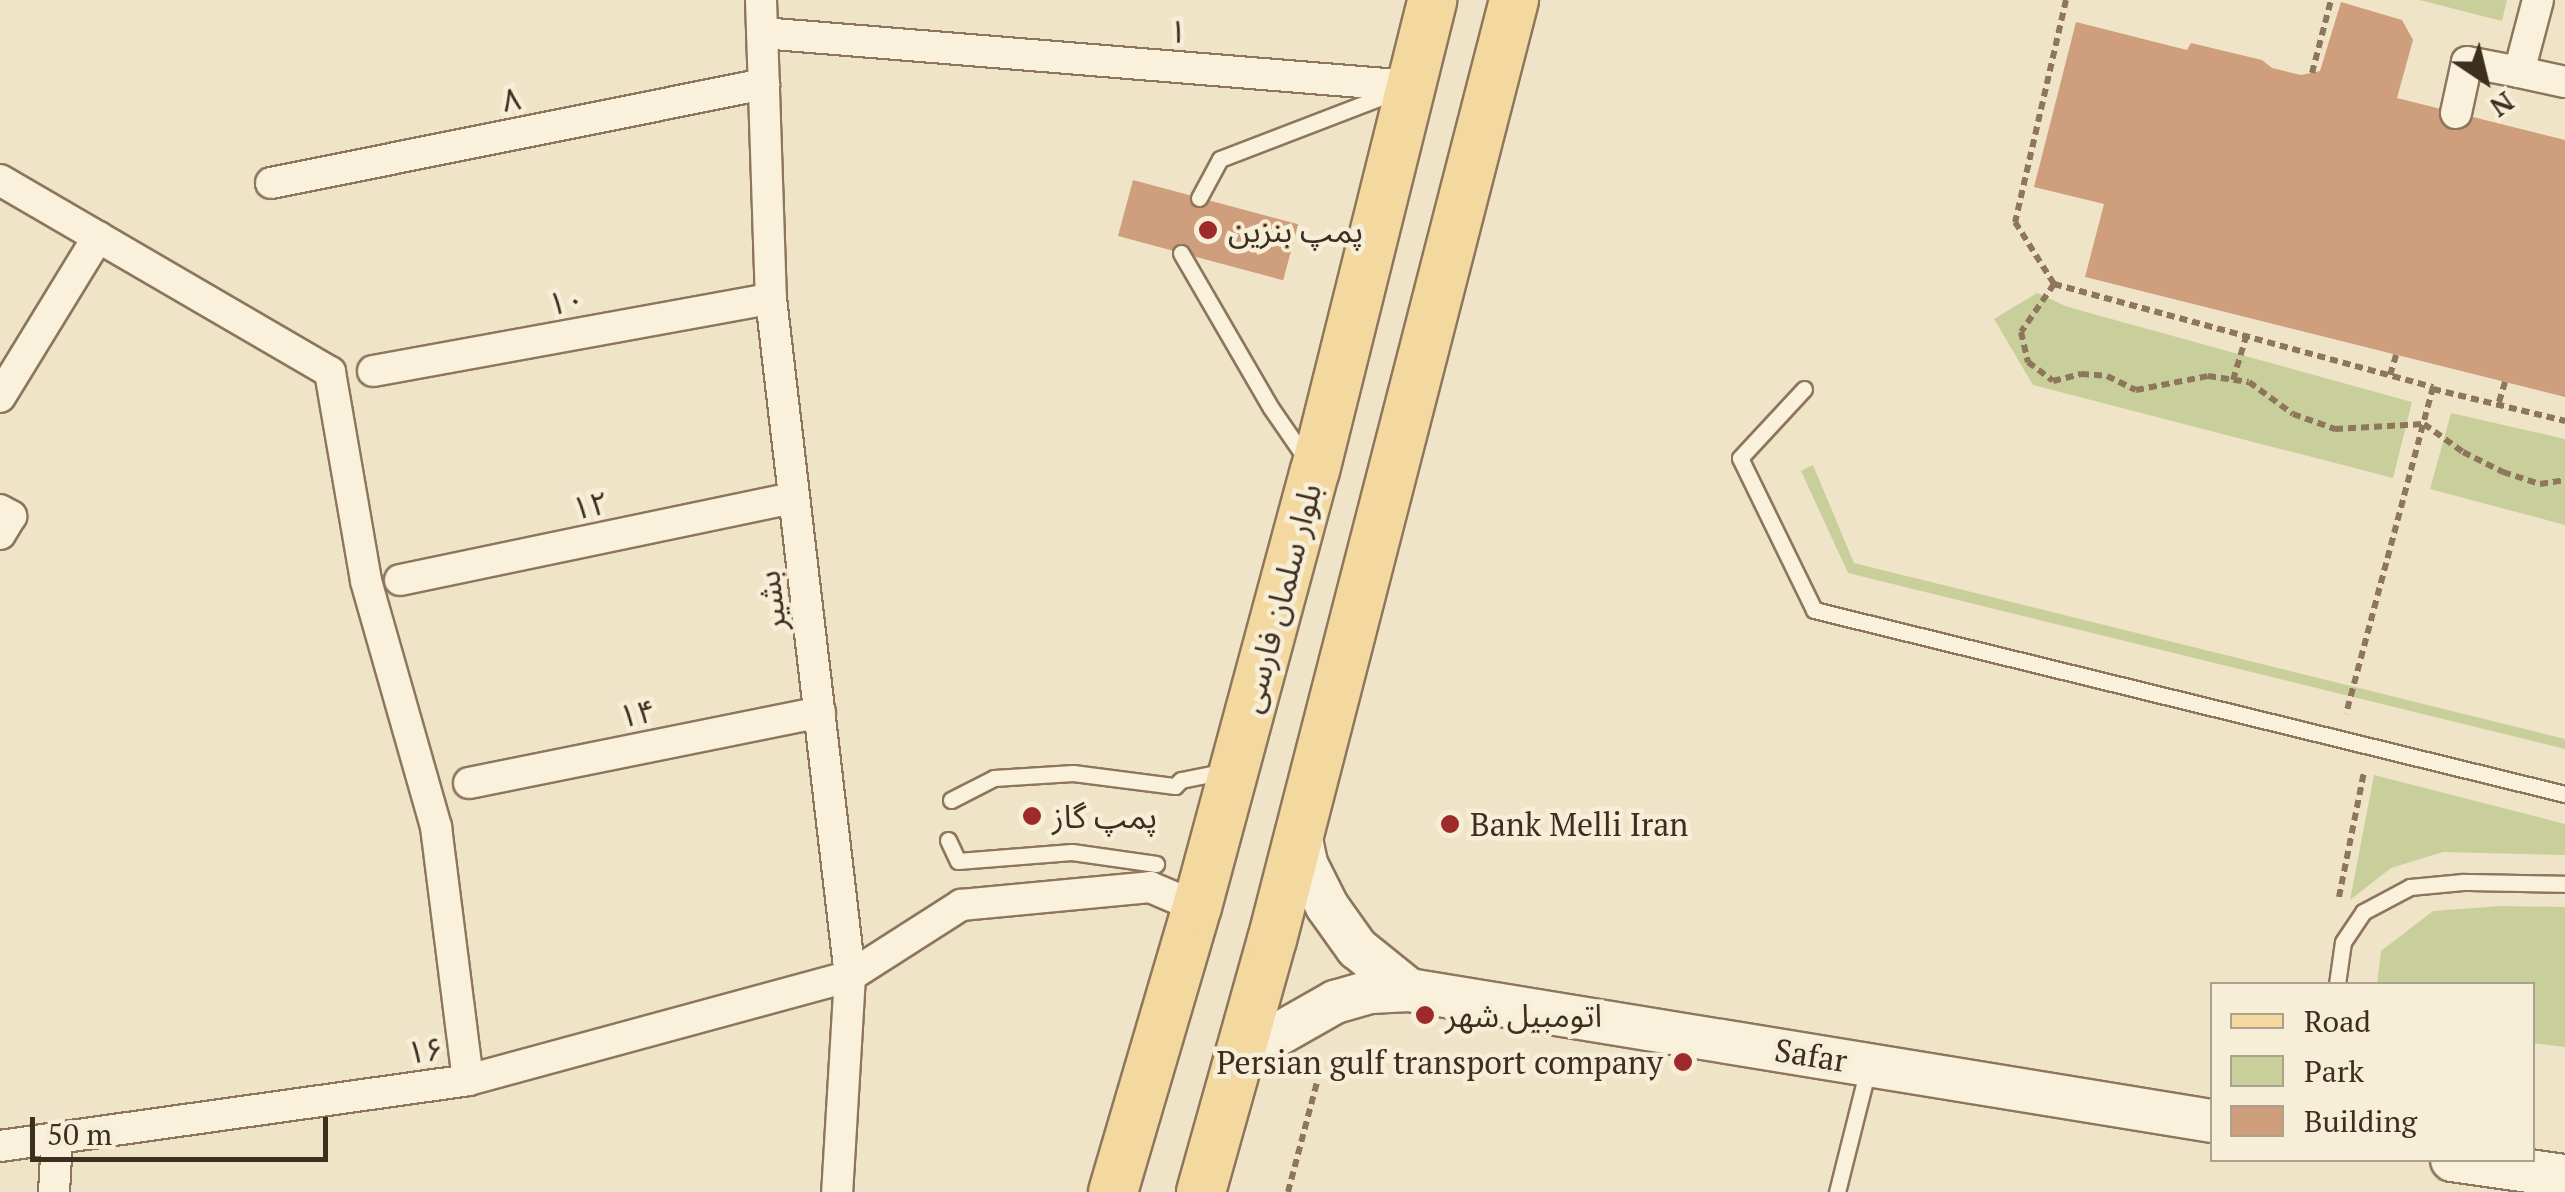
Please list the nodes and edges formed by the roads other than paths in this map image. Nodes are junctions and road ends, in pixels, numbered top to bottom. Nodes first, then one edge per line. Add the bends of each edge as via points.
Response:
1 (761, 0) edge
2 (1432, 0) edge
3 (1514, 0) edge
4 (2538, 0) edge
5 (762, 33) junction
6 (2519, 72) junction
7 (2565, 82) edge
8 (764, 84) junction
9 (1409, 86) junction
10 (2456, 113) dead end
11 (0, 180) edge
12 (271, 183) dead end
13 (1199, 198) dead end
14 (98, 237) junction
15 (1181, 254) dead end
16 (771, 300) junction
17 (374, 372) dead end
18 (1804, 389) dead end
19 (0, 397) edge
20 (1315, 471) junction
21 (794, 498) junction
22 (0, 510) edge
23 (0, 534) edge
24 (400, 580) dead end
25 (820, 712) junction
26 (1235, 769) junction
27 (468, 783) dead end
28 (2565, 794) edge
29 (951, 800) dead end
30 (1300, 830) junction
31 (948, 840) dead end
32 (1156, 864) dead end
33 (2565, 884) edge
34 (1198, 908) junction
35 (850, 976) junction
36 (2336, 982) edge
37 (1408, 990) junction
38 (1238, 1057) junction
39 (1869, 1065) junction
40 (468, 1080) junction
41 (2210, 1121) edge
42 (57, 1138) junction
43 (0, 1146) edge
44 (2464, 1162) edge
45 (2561, 1178) edge
46 (54, 1192) edge
47 (837, 1192) edge
48 (1113, 1192) edge
49 (1200, 1192) edge
50 (1838, 1192) edge

1 - 5 street, بشیر
2 - 9 main road, بلوار سلمان فارسی
3 - 30 main road
4 - 6 street
5 - 8 street, بشیر
5 - 9 street, ۱
6 - 7 street
6 - 10 street via 2466,62
8 - 12 street, ۸
8 - 16 street, بشیر
9 - 13 lane via 1220,159
9 - 20 main road, بلوار سلمان فارسی
11 - 14 street
14 - 19 street
14 - 40 street via 330,372 366,582 436,827
15 - 20 lane
16 - 17 street, ۱۰
16 - 21 street, بشیر
18 - 28 lane via 1740,458 1814,610
20 - 26 main road, بلوار سلمان فارسی
21 - 24 street, ۱۲
21 - 25 street, بشیر
22 - 23 street via 11,516
25 - 27 street, ۱۴
25 - 35 street, بشیر
26 - 29 lane via 1175,786 1074,773 994,778
26 - 34 main road, بلوار سلمان فارسی
30 - 37 main road via 1306,864 1327,906 1357,948
30 - 38 main road
31 - 32 lane via 958,861 1072,852
33 - 36 lane via 2410,887 2363,912 2344,942
34 - 35 street, ۱۶ via 1150,887 961,905
34 - 48 main road, بلوار سلمان فارسی
35 - 40 street, ۱۶
35 - 47 street, بشیر
37 - 38 main road, Safar via 1336,1002
37 - 39 main road, Safar
38 - 49 main road
39 - 41 main road, Safar
39 - 50 lane
40 - 42 street, ۱۶
42 - 43 street, ۱۶
42 - 46 street
44 - 45 main road

